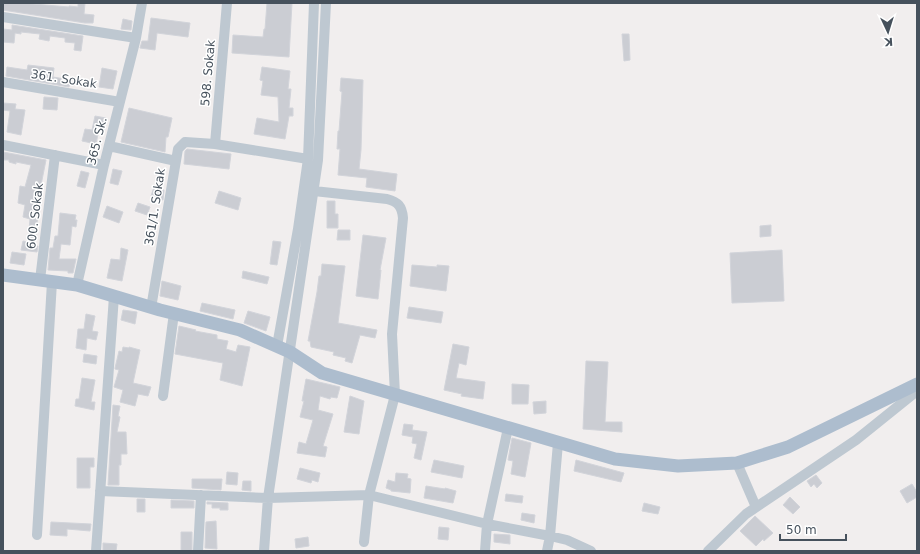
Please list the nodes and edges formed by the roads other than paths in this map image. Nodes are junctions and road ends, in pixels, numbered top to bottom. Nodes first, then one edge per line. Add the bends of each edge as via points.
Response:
1 (142, 3) edge
2 (227, 3) edge
3 (314, 3) edge
4 (326, 3) edge
5 (3, 17) edge
6 (136, 38) junction
7 (3, 82) edge
8 (120, 102) junction
9 (215, 144) junction
10 (3, 145) edge
11 (109, 146) junction
12 (55, 155) junction
13 (308, 159) junction
14 (176, 160) junction
15 (104, 165) junction
16 (314, 191) junction
17 (3, 275) edge
18 (46, 281) junction
19 (77, 285) junction
20 (114, 296) junction
21 (152, 308) junction
22 (174, 314) junction
23 (276, 346) junction
24 (290, 352) junction
25 (917, 384) edge
26 (917, 391) edge
27 (395, 395) junction
28 (163, 396) dead end
29 (508, 428) junction
30 (558, 443) junction
31 (737, 463) junction
32 (100, 491) junction
33 (201, 495) junction
34 (369, 495) junction
35 (268, 498) junction
36 (756, 507) junction
37 (487, 524) junction
38 (37, 535) dead end
39 (550, 536) junction
40 (364, 542) dead end
41 (96, 551) edge
42 (198, 551) edge
43 (264, 551) edge
44 (485, 551) edge
45 (547, 551) edge
46 (591, 551) edge
47 (708, 551) edge

1 - 6 street, 365. Sk.
2 - 9 street, 598. Sokak
3 - 13 street
4 - 16 street via 318,160
5 - 6 street
6 - 8 street, 365. Sk.
7 - 8 street, 361. Sokak
8 - 11 street, 365. Sk.
9 - 13 street, 361/1. Sokak
9 - 14 street, 361/1. Sokak via 186,142 178,149
10 - 12 street
11 - 14 street
11 - 15 street, 365. Sk.
12 - 15 street
12 - 18 street, 600. Sokak
13 - 23 street
14 - 21 street, 361/1. Sokak
15 - 19 street, 365. Sk.
16 - 24 street
16 - 27 street via 387,199 396,201 402,209 392,334
17 - 18 main road
18 - 19 main road
18 - 38 street, 600. Sokak
19 - 20 main road
20 - 21 main road
20 - 32 street
21 - 22 main road
22 - 23 main road via 240,330
22 - 28 street
23 - 24 main road
24 - 27 main road via 322,373
24 - 35 street
25 - 31 main road via 788,447
26 - 36 street via 856,440
27 - 29 main road
27 - 34 street
29 - 30 main road
29 - 37 street
30 - 31 main road via 615,459 678,466
30 - 39 street
31 - 36 street
32 - 33 street
32 - 41 street
33 - 35 street
33 - 42 street
34 - 35 street
34 - 37 street
34 - 40 street
35 - 43 street
36 - 47 street
37 - 39 street
37 - 44 street
39 - 45 street
39 - 46 street via 567,540

